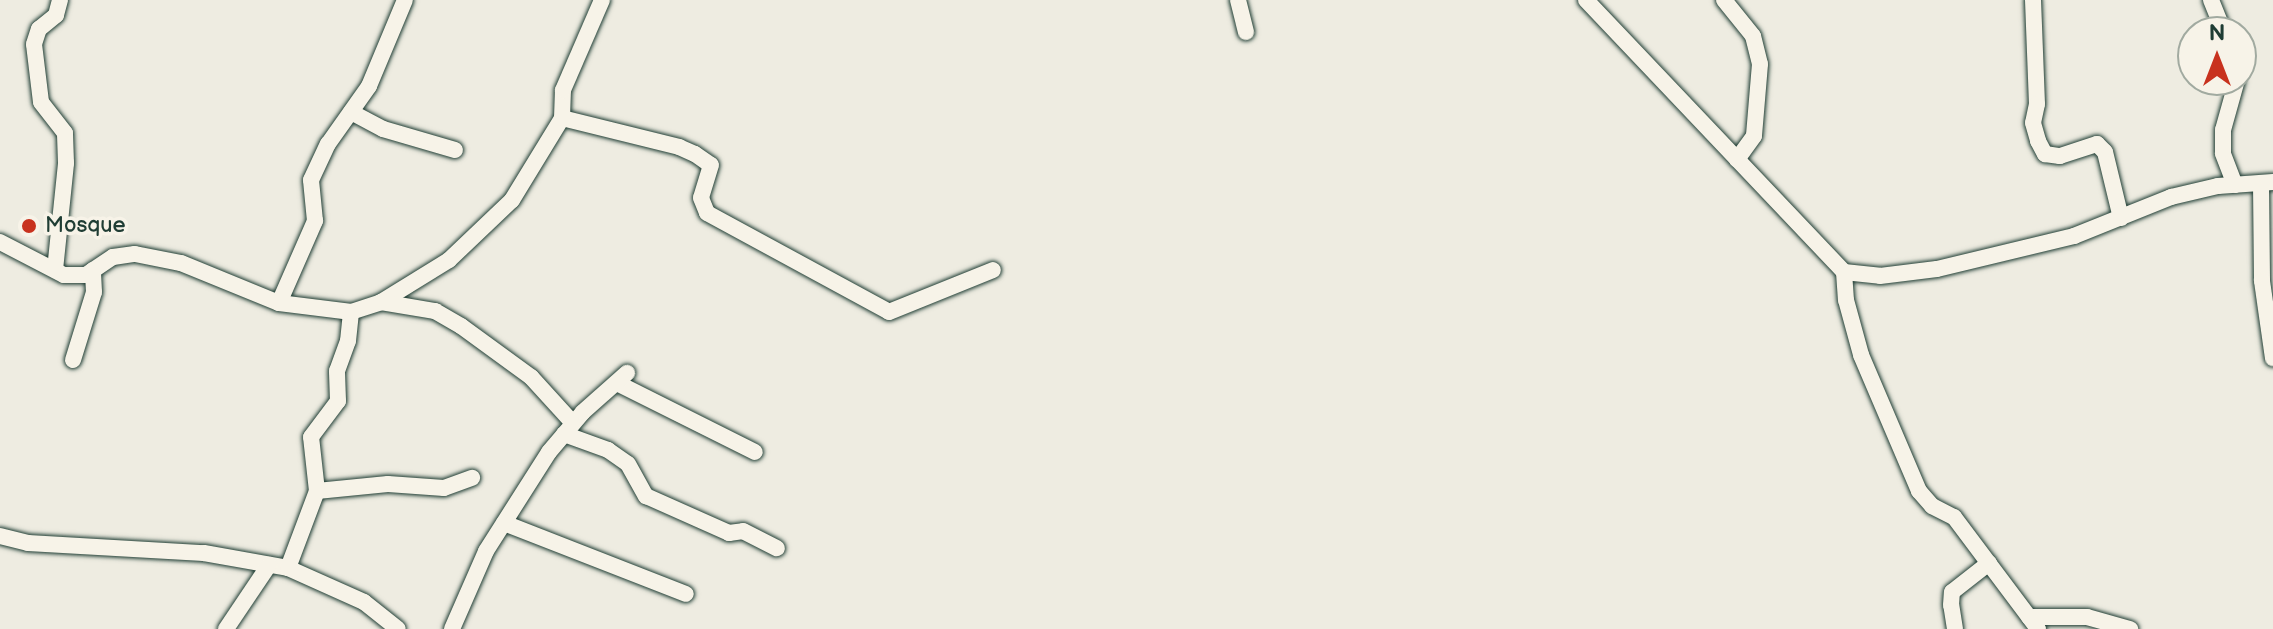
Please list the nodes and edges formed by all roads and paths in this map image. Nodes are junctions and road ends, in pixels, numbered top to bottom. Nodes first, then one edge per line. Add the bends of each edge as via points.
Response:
1 (60, 0) edge
2 (405, 0) edge
3 (602, 0) edge
4 (1238, 0) edge
5 (1586, 0) edge
6 (1724, 0) edge
7 (2033, 0) edge
8 (1246, 32) dead end
9 (2233, 96) edge
10 (351, 112) junction
11 (562, 118) junction
12 (455, 150) dead end
13 (1737, 159) junction
14 (2267, 183) edge
15 (2235, 185) junction
16 (2121, 218) junction
17 (0, 242) edge
18 (55, 270) junction
19 (93, 270) junction
20 (993, 270) dead end
21 (1844, 272) junction
22 (381, 302) junction
23 (279, 303) junction
24 (351, 312) junction
25 (2273, 358) edge
26 (73, 360) dead end
27 (569, 429) junction
28 (755, 452) dead end
29 (472, 478) dead end
30 (317, 491) junction
31 (504, 523) junction
32 (0, 536) edge
33 (777, 548) dead end
34 (1989, 563) junction
35 (269, 565) junction
36 (288, 568) junction
37 (686, 594) dead end
38 (2033, 623) edge
39 (226, 629) edge
40 (398, 629) edge
41 (452, 629) edge
42 (1955, 629) edge
43 (2130, 629) edge

1 - 18 street via 56,15 39,29 34,44 41,102 65,133
2 - 10 street via 369,86
3 - 11 street via 563,90
4 - 8 street
5 - 13 street
6 - 13 street via 1753,36 1760,64 1754,136
7 - 16 street via 2033,123 2038,141 2045,154 2060,156 2097,144 2105,152
9 - 15 street via 2223,153
10 - 12 street via 383,129
10 - 23 street via 311,180 315,221
11 - 20 street via 695,154 711,165 701,198 707,213 889,312
11 - 22 street via 512,200 449,260
13 - 21 street
14 - 15 street
14 - 25 street via 2262,281
15 - 16 street via 2171,197
16 - 21 street via 2074,236 1937,269 1880,276
17 - 18 street
18 - 19 street via 64,275
19 - 23 street via 113,257 135,254 181,263
19 - 26 street via 94,292
21 - 34 street via 1861,355 1919,491 1932,506 1954,517
22 - 24 street
22 - 27 street via 435,311 461,326 531,377
23 - 24 street
24 - 30 street via 337,371 338,401 311,437
27 - 28 street via 622,378
27 - 31 street
27 - 33 street via 628,464 646,496
29 - 30 street via 444,488 388,484
30 - 36 street
31 - 37 street
31 - 41 street
32 - 35 street via 28,543 204,553
34 - 38 street
34 - 42 street via 1952,592
35 - 36 street
35 - 39 street
36 - 40 street via 364,602
38 - 43 street via 2087,617

